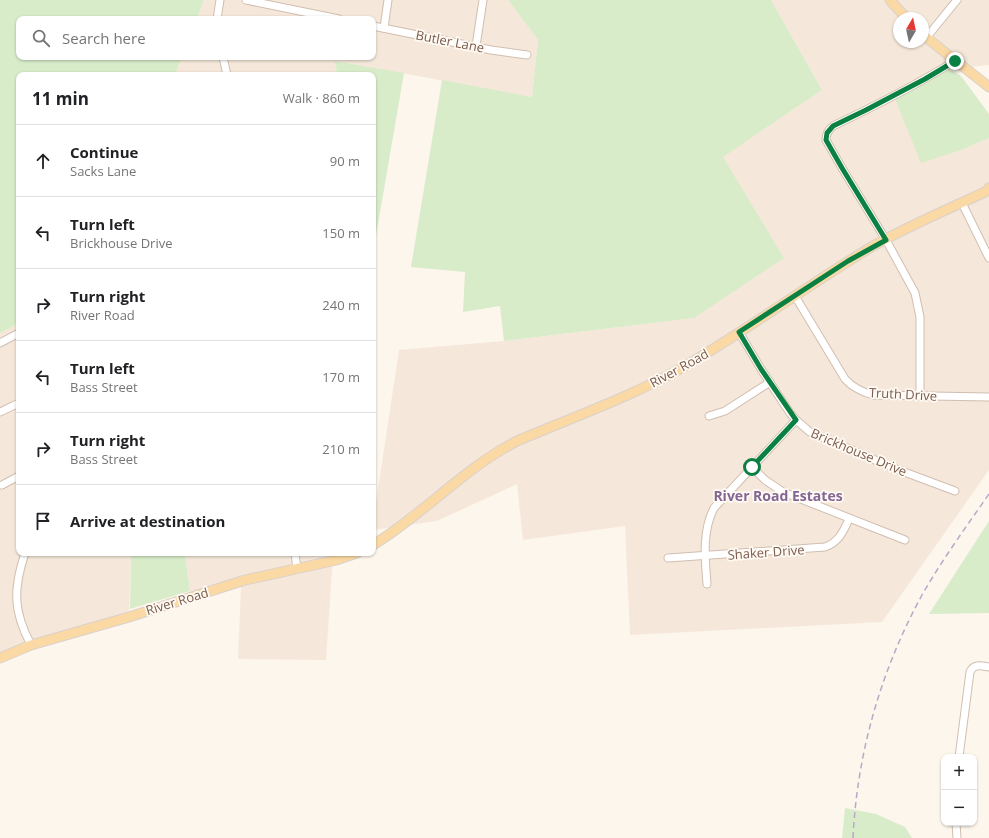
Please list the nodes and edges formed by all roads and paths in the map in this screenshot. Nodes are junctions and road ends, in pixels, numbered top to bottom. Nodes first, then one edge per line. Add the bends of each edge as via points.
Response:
1 (220, 0) edge
2 (246, 0) edge
3 (388, 0) edge
4 (483, 0) edge
5 (890, 0) edge
6 (957, 0) edge
7 (901, 12) edge
8 (218, 16) edge
9 (324, 16) edge
10 (376, 27) edge
11 (384, 28) junction
12 (929, 31) edge
13 (929, 41) edge
14 (476, 46) junction
15 (527, 55) dead end
16 (224, 60) edge
17 (959, 63) junction
18 (226, 72) edge
19 (989, 87) edge
20 (988, 190) edge
21 (962, 203) junction
22 (886, 240) junction
23 (989, 258) edge
24 (794, 296) junction
25 (739, 332) junction
26 (16, 335) edge
27 (0, 343) edge
28 (770, 382) junction
29 (920, 396) junction
30 (989, 397) edge
31 (16, 404) edge
32 (0, 412) edge
33 (708, 416) dead end
34 (796, 420) junction
35 (752, 467) junction
36 (16, 478) edge
37 (2, 485) dead end
38 (955, 491) dead end
39 (849, 519) junction
40 (905, 540) dead end
41 (376, 543) edge
42 (24, 556) edge
43 (295, 556) edge
44 (348, 556) edge
45 (705, 556) junction
46 (668, 558) dead end
47 (297, 568) junction
48 (707, 584) dead end
49 (31, 645) junction
50 (0, 658) edge
51 (989, 667) edge
52 (959, 754) edge
53 (956, 826) edge
54 (956, 838) edge

1 - 8 street
2 - 9 street
3 - 11 street
4 - 14 street
5 - 7 main road
6 - 12 street
10 - 11 street, Butler Lane
11 - 14 street, Butler Lane
13 - 17 main road
14 - 15 street, Butler Lane
16 - 18 street
17 - 19 main road
17 - 22 street via 833,126 827,133 826,140
20 - 21 main road, River Road
21 - 22 main road, River Road
21 - 23 street
22 - 24 main road, River Road
22 - 29 street via 912,286 918,302
24 - 25 main road, River Road
24 - 29 street, Truth Drive via 834,362 854,387 873,395
25 - 28 street, Brickhouse Drive
25 - 41 main road, River Road via 663,378 502,449
26 - 27 street
28 - 33 street via 725,411
28 - 34 street, Brickhouse Drive
29 - 30 street, Truth Drive
31 - 32 street
34 - 35 street
34 - 38 street, Brickhouse Drive via 818,436
35 - 39 street via 783,492
35 - 45 street via 710,515
36 - 37 street
39 - 40 street
39 - 45 street, Shaker Drive via 839,539 825,547
42 - 49 street via 17,580 16,598
43 - 47 street
44 - 47 main road, River Road
45 - 46 street, Shaker Drive
45 - 48 street
47 - 49 main road, River Road via 245,580
49 - 50 main road, River Road
51 - 52 street via 976,666 970,672
53 - 54 street

